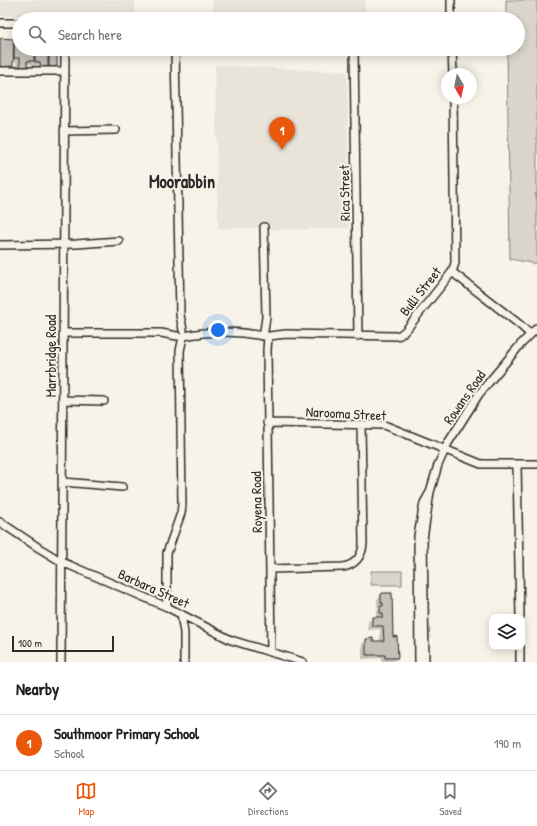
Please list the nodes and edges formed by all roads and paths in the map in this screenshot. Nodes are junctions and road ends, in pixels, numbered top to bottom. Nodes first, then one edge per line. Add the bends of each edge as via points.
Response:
1 (451, 0) edge
2 (452, 12) edge
3 (0, 23) edge
4 (12, 23) edge
5 (65, 56) edge
6 (175, 56) edge
7 (354, 56) edge
8 (452, 56) edge
9 (452, 68) edge
10 (0, 71) edge
11 (65, 71) junction
12 (453, 104) edge
13 (64, 130) junction
14 (116, 130) dead end
15 (264, 227) dead end
16 (119, 241) dead end
17 (0, 245) edge
18 (63, 245) junction
19 (452, 272) junction
20 (537, 328) edge
21 (63, 333) junction
22 (180, 333) junction
23 (266, 334) junction
24 (530, 334) junction
25 (358, 336) junction
26 (64, 400) junction
27 (104, 401) dead end
28 (267, 423) junction
29 (361, 424) junction
30 (444, 450) junction
31 (517, 464) junction
32 (537, 464) edge
33 (63, 482) junction
34 (122, 487) dead end
35 (0, 522) edge
36 (62, 562) junction
37 (270, 569) junction
38 (168, 607) junction
39 (421, 611) junction
40 (181, 614) junction
41 (520, 614) edge
42 (204, 626) junction
43 (184, 633) junction
44 (520, 650) edge
45 (271, 652) junction
46 (289, 660) edge
47 (61, 662) edge
48 (184, 662) edge
49 (303, 662) edge
50 (419, 662) edge
51 (424, 662) edge
52 (520, 662) edge

1 - 2 street
3 - 4 street
5 - 11 street, Marrbridge Road
6 - 22 street
7 - 25 street, Rica Street
8 - 9 street
10 - 11 street
11 - 13 street, Marrbridge Road
12 - 19 street, Bulli Street via 455,263
13 - 14 street
13 - 18 street, Marrbridge Road
15 - 23 street, Royena Road
16 - 18 street
17 - 18 street
18 - 21 street, Marrbridge Road
19 - 24 street
19 - 25 street, Bulli Street via 403,333 396,336
20 - 24 street, Rowans Road
21 - 22 street, Bulli Street
21 - 26 street, Marrbridge Road
22 - 23 street, Bulli Street
22 - 38 street via 182,505 168,549
23 - 25 street, Bulli Street
23 - 28 street, Royena Road
24 - 30 street, Rowans Road via 479,394
26 - 27 street
26 - 33 street, Marrbridge Road
28 - 29 street, Narooma Street
28 - 37 street, Royena Road
29 - 30 street, Narooma Street via 389,426
29 - 37 street via 363,544 360,556 354,563 343,567
30 - 31 street, Narooma Street via 481,464
30 - 39 street, Rowans Road via 430,492 423,539
31 - 32 street, Narooma Street
31 - 41 street
33 - 34 street
33 - 36 street, Marrbridge Road
35 - 36 street, Barbara Street
36 - 38 street, Barbara Street
36 - 47 street, Marrbridge Road
37 - 45 street, Royena Road
38 - 40 street, Barbara Street
39 - 50 street, Rowans Road
39 - 51 street, Rowans Road
40 - 42 street, Barbara Street
40 - 43 street
42 - 43 street via 187,626
42 - 45 street, Barbara Street via 230,640
43 - 48 street
44 - 52 street
45 - 46 street, Barbara Street
46 - 49 street, Barbara Street

